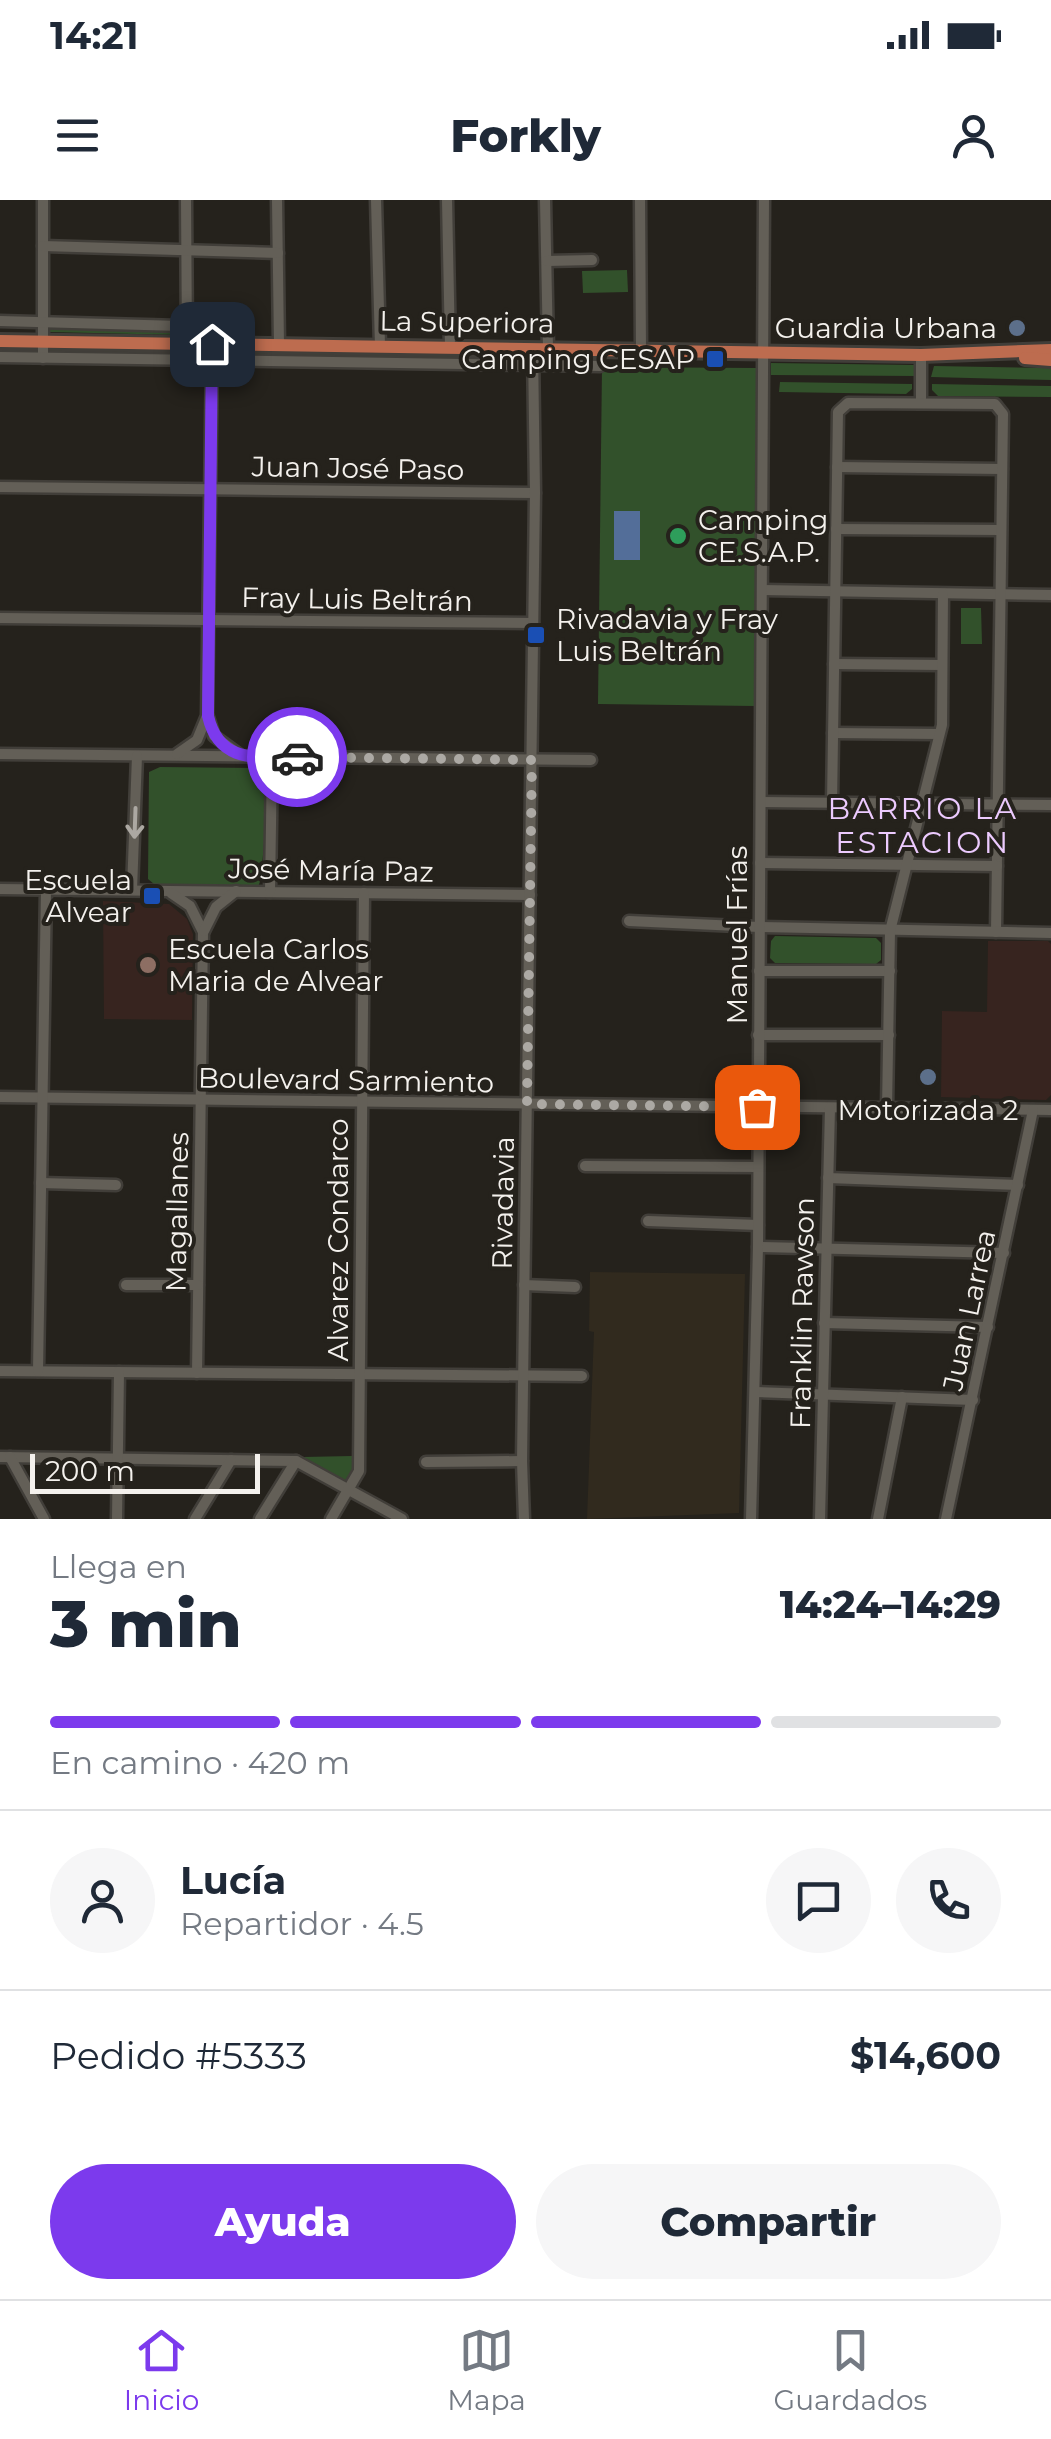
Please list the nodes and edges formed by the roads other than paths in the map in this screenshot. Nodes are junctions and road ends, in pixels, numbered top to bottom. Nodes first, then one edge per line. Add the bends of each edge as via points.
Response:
1 (43, 200) edge
2 (186, 200) edge
3 (277, 200) edge
4 (376, 200) edge
5 (447, 200) edge
6 (545, 200) edge
7 (640, 200) edge
8 (764, 200) edge
9 (43, 246) junction
10 (186, 250) junction
11 (278, 253) junction
12 (592, 260) dead end
13 (547, 261) junction
14 (0, 321) edge
15 (43, 322) junction
16 (187, 326) junction
17 (217, 327) dead end
18 (0, 340) edge
19 (43, 342) junction
20 (188, 343) junction
21 (212, 344) junction
22 (278, 344) junction
23 (380, 346) junction
24 (450, 347) junction
25 (540, 349) junction
26 (642, 350) junction
27 (1051, 350) edge
28 (764, 352) junction
29 (927, 354) junction
30 (0, 356) edge
31 (43, 358) junction
32 (212, 360) junction
33 (1051, 360) edge
34 (534, 365) junction
35 (600, 366) dead end
36 (920, 403) junction
37 (837, 467) junction
38 (1002, 469) junction
39 (0, 487) edge
40 (210, 489) junction
41 (535, 493) junction
42 (836, 528) junction
43 (1002, 530) junction
44 (763, 590) junction
45 (836, 590) junction
46 (943, 594) junction
47 (1002, 595) junction
48 (1051, 595) edge
49 (0, 618) edge
50 (208, 620) junction
51 (533, 624) junction
52 (834, 664) junction
53 (942, 665) junction
54 (208, 716) junction
55 (834, 732) junction
56 (940, 734) junction
57 (0, 754) edge
58 (137, 756) junction
59 (172, 756) junction
60 (246, 756) junction
61 (272, 757) junction
62 (532, 760) junction
63 (592, 760) dead end
64 (761, 802) junction
65 (832, 802) junction
66 (921, 804) junction
67 (998, 804) junction
68 (1051, 805) edge
69 (760, 863) junction
70 (904, 865) junction
71 (997, 866) junction
72 (0, 889) edge
73 (46, 890) junction
74 (132, 890) junction
75 (166, 891) junction
76 (236, 892) junction
77 (270, 892) junction
78 (364, 893) junction
79 (530, 894) junction
80 (629, 921) dead end
81 (759, 928) junction
82 (890, 931) junction
83 (203, 932) junction
84 (996, 932) junction
85 (1051, 933) edge
86 (759, 971) junction
87 (890, 971) junction
88 (888, 1034) junction
89 (758, 1036) junction
90 (0, 1097) edge
91 (43, 1098) junction
92 (201, 1101) junction
93 (362, 1102) junction
94 (527, 1104) junction
95 (757, 1107) junction
96 (830, 1108) junction
97 (888, 1108) junction
98 (1033, 1110) junction
99 (1051, 1110) edge
100 (586, 1166) dead end
101 (758, 1167) junction
102 (828, 1178) junction
103 (41, 1183) junction
104 (116, 1185) dead end
105 (1018, 1185) junction
106 (648, 1222) dead end
107 (758, 1225) junction
108 (758, 1247) junction
109 (824, 1248) junction
110 (1004, 1253) junction
111 (198, 1285) junction
112 (126, 1286) dead end
113 (524, 1286) junction
114 (575, 1287) dead end
115 (824, 1323) junction
116 (988, 1327) junction
117 (0, 1371) edge
118 (38, 1371) junction
119 (119, 1372) junction
120 (197, 1372) junction
121 (360, 1374) junction
122 (523, 1375) junction
123 (582, 1376) dead end
124 (754, 1392) junction
125 (822, 1394) junction
126 (902, 1397) junction
127 (973, 1400) junction
128 (5, 1457) edge
129 (118, 1459) junction
130 (231, 1460) junction
131 (296, 1461) junction
132 (522, 1461) junction
133 (426, 1462) dead end
134 (349, 1488) junction
135 (44, 1519) edge
136 (117, 1519) edge
137 (195, 1519) edge
138 (260, 1519) edge
139 (330, 1519) edge
140 (402, 1519) edge
141 (524, 1519) edge
142 (751, 1519) edge
143 (820, 1519) edge
144 (878, 1519) edge
145 (946, 1519) edge

1 - 9 street
2 - 10 street
3 - 11 street
4 - 23 street
5 - 24 street
6 - 13 street, Rivadavia
7 - 26 street
8 - 28 street, Manuel Frías
9 - 10 street
9 - 15 street
10 - 11 street
10 - 16 street
11 - 22 street
12 - 13 street
13 - 25 street, Rivadavia
14 - 15 street
15 - 16 street
15 - 19 street
16 - 17 street
16 - 20 street
18 - 19 main road, La Superiora
19 - 20 main road, La Superiora
19 - 31 street
20 - 21 main road, La Superiora
21 - 22 main road, La Superiora
21 - 32 street
22 - 23 main road, La Superiora
23 - 24 main road, La Superiora
24 - 25 main road, La Superiora
25 - 26 main road, La Superiora
25 - 34 street, Rivadavia
26 - 28 main road, La Superiora
27 - 29 main road, La Superiora
28 - 29 main road, La Superiora
28 - 44 street, Manuel Frías
29 - 33 main road, La Superiora
29 - 36 street
30 - 31 street
31 - 32 street
32 - 34 street
32 - 40 street
34 - 35 street
34 - 41 street, Rivadavia
36 - 37 street via 842,405
36 - 38 street via 1000,408
37 - 38 street
37 - 42 street
38 - 43 street
39 - 40 street, Juan José Paso
40 - 41 street, Juan José Paso
40 - 50 street
41 - 51 street, Rivadavia
42 - 43 street
42 - 45 street
43 - 47 street
44 - 45 street
44 - 64 street, Manuel Frías
45 - 46 street
45 - 52 street
46 - 47 street
46 - 53 street
47 - 48 street
47 - 67 street
49 - 50 street, Fray Luis Beltrán
50 - 51 street, Fray Luis Beltrán
50 - 54 street
51 - 62 street, Rivadavia
52 - 53 street
52 - 55 street
53 - 56 street
54 - 59 street via 198,740
54 - 60 street via 214,736
55 - 56 street
55 - 65 street
56 - 66 street
57 - 58 street
58 - 59 street
58 -> 74 street
59 - 60 street
60 - 61 street
61 - 62 street
61 - 77 street
62 - 63 street
62 - 79 street, Rivadavia
64 - 65 street
64 - 69 street, Manuel Frías
65 - 66 street
66 - 67 street
66 - 70 street
67 - 68 street
67 - 71 street
69 - 70 street
69 - 81 street, Manuel Frías
70 - 71 street
70 - 82 street
71 - 84 street
72 - 73 street, José María Paz
73 - 74 street, José María Paz
73 - 91 street
74 - 75 street, José María Paz
75 - 76 street, José María Paz
75 - 83 street via 190,906
76 - 77 street, José María Paz
76 - 83 street via 216,907
77 - 78 street, José María Paz
78 - 79 street, José María Paz
78 - 93 street, Alvarez Condarco
79 - 94 street, Rivadavia
80 - 81 street
81 - 82 street
81 - 86 street, Manuel Frías
82 - 84 street
82 - 87 street
83 - 92 street, Magallanes
84 - 85 street
86 - 87 street
86 - 89 street, Manuel Frías
87 - 88 street
88 - 89 street
88 - 97 street
89 - 95 street, Manuel Frías
90 - 91 street, Boulevard Sarmiento
91 - 92 street, Boulevard Sarmiento
91 - 103 street
92 - 93 street, Boulevard Sarmiento
92 - 111 street, Magallanes
93 - 94 street, Boulevard Sarmiento
93 - 121 street, Alvarez Condarco
94 - 95 street, Boulevard Sarmiento
94 - 113 street, Rivadavia
95 - 96 street, Boulevard Sarmiento
95 - 101 street, Manuel Frías
96 - 97 street, Boulevard Sarmiento
96 - 102 street, Franklin Rawson
97 - 98 street, Boulevard Sarmiento
98 - 99 street, Boulevard Sarmiento
98 - 105 street, Juan Larrea
100 - 101 street
101 - 107 street, Manuel Frías
102 - 105 street
102 - 109 street, Franklin Rawson
103 - 104 street
103 - 118 street
105 - 110 street, Juan Larrea
106 - 107 street
107 - 108 street, Manuel Frías
108 - 109 street
108 - 124 street, Manuel Frías
109 - 110 street
109 - 115 street, Franklin Rawson
110 - 116 street, Juan Larrea
111 - 112 street
111 - 120 street, Magallanes
113 - 114 street
113 - 122 street, Rivadavia
115 - 116 street
115 - 125 street, Franklin Rawson
116 - 127 street, Juan Larrea
117 - 118 street
118 - 119 street
119 - 120 street
119 - 129 street
120 - 121 street
121 - 122 street
121 - 134 street, Alvarez Condarco via 359,1471
122 - 123 street
122 - 132 street, Rivadavia
124 - 125 street
124 - 142 street, Manuel Frías
125 - 126 street
125 - 143 street, Franklin Rawson
126 - 127 street
126 - 144 street
127 - 145 street, Juan Larrea
128 - 129 street
128 - 135 street
129 - 130 street
129 - 136 street
130 - 131 street
130 - 137 street
131 - 134 street
131 - 138 street
132 - 133 street
132 - 141 street, Rivadavia
134 - 139 street, Alvarez Condarco
134 - 140 street

